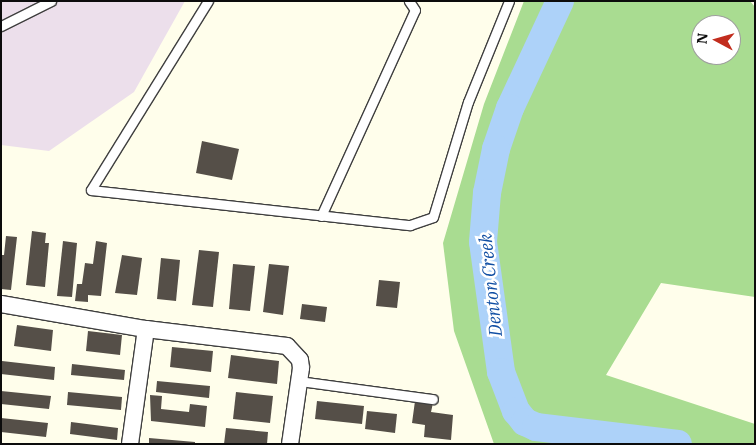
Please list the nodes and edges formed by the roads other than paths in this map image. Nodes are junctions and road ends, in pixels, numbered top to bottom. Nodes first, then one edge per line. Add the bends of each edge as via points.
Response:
1 (51, 1) edge
2 (208, 1) edge
3 (409, 1) edge
4 (509, 1) edge
5 (1, 26) edge
6 (321, 216) junction
7 (1, 304) edge
8 (146, 329) junction
9 (299, 381) junction
10 (433, 399) dead end
11 (130, 444) edge
12 (290, 444) edge

1 - 5 lane
2 - 6 lane via 91,190
3 - 6 lane via 415,10
4 - 6 lane via 468,102 432,217 410,225
7 - 8 street
8 - 9 street via 288,346 300,360
8 - 11 street
9 - 10 lane
9 - 12 street

